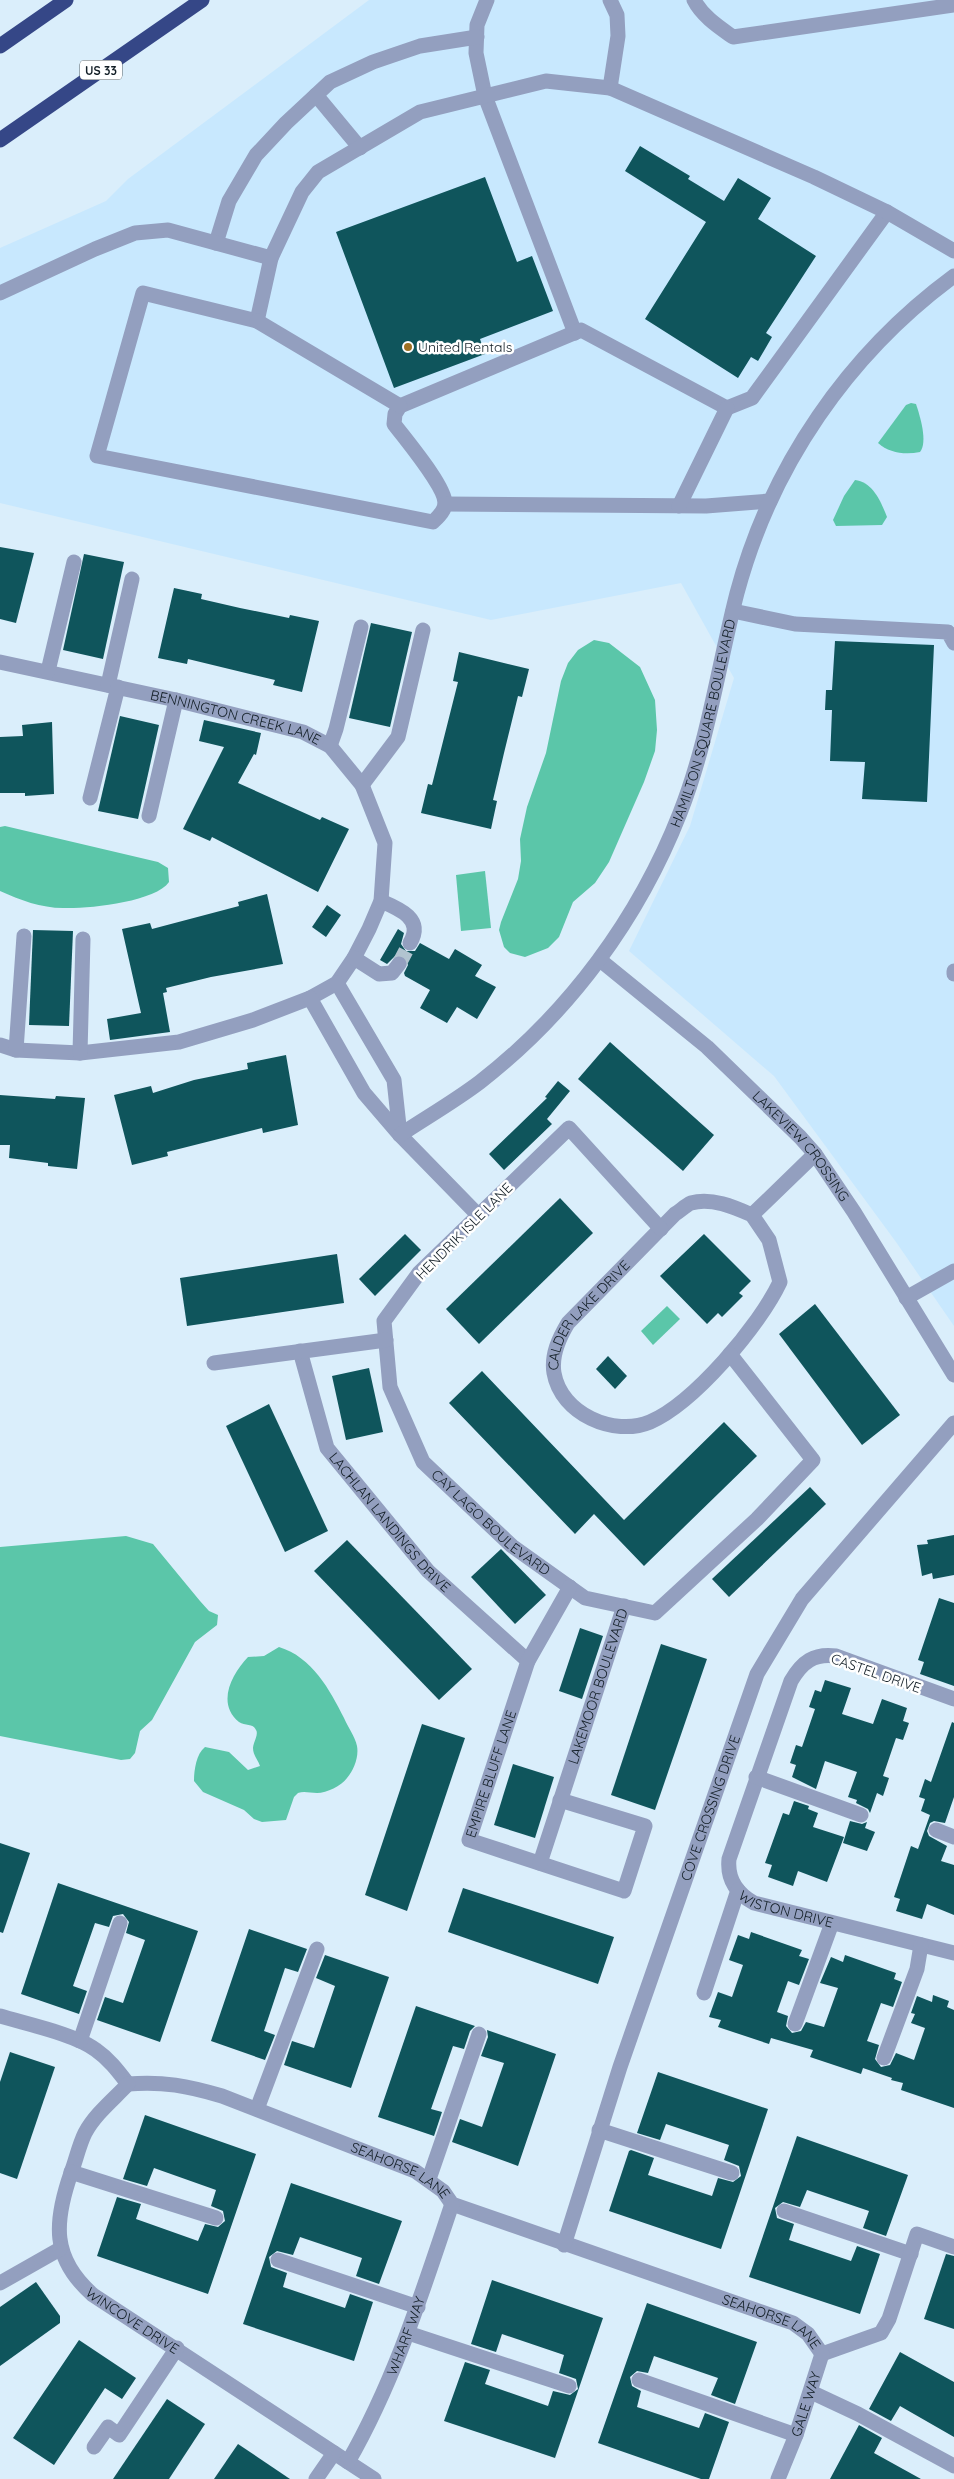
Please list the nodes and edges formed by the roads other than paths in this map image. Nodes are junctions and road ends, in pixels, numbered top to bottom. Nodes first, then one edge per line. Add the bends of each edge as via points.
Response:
1 (66, 0) edge
2 (202, 0) edge
3 (487, 0) edge
4 (610, 0) edge
5 (694, 0) edge
6 (952, 4) edge
7 (477, 37) junction
8 (0, 46) edge
9 (610, 88) junction
10 (316, 95) junction
11 (485, 96) junction
12 (0, 140) edge
13 (360, 148) junction
14 (888, 212) junction
15 (216, 243) junction
16 (954, 251) edge
17 (271, 258) junction
18 (954, 276) edge
19 (0, 293) edge
20 (257, 321) junction
21 (574, 333) junction
22 (400, 406) junction
23 (727, 408) junction
24 (770, 501) junction
25 (445, 504) junction
26 (679, 506) junction
27 (74, 562) dead end
28 (132, 578) dead end
29 (733, 611) junction
30 (361, 627) dead end
31 (423, 630) dead end
32 (954, 643) edge
33 (0, 662) edge
34 (48, 671) junction
35 (113, 686) junction
36 (176, 700) junction
37 (330, 746) junction
38 (362, 785) junction
39 (90, 798) dead end
40 (149, 816) dead end
41 (381, 901) junction
42 (24, 936) dead end
43 (83, 939) dead end
44 (410, 943) tunnel mouth
45 (354, 958) junction
46 (600, 960) junction
47 (399, 964) tunnel mouth
48 (337, 983) junction
49 (310, 998) junction
50 (0, 1046) edge
51 (16, 1050) junction
52 (80, 1053) junction
53 (400, 1135) junction
54 (815, 1154) junction
55 (752, 1215) junction
56 (479, 1216) junction
57 (661, 1229) junction
58 (954, 1271) edge
59 (906, 1298) junction
60 (386, 1340) junction
61 (300, 1351) junction
62 (730, 1354) junction
63 (214, 1363) dead end
64 (954, 1375) edge
65 (954, 1423) edge
66 (570, 1587) junction
67 (624, 1606) junction
68 (528, 1661) junction
69 (954, 1699) edge
70 (756, 1777) junction
71 (560, 1800) junction
72 (861, 1815) dead end
73 (936, 1830) dead end
74 (954, 1837) edge
75 (540, 1863) junction
76 (738, 1890) junction
77 (120, 1923) dead end
78 (832, 1923) junction
79 (921, 1945) junction
80 (317, 1948) dead end
81 (954, 1954) edge
82 (704, 1993) dead end
83 (0, 2016) edge
84 (795, 2024) dead end
85 (479, 2034) dead end
86 (80, 2041) junction
87 (884, 2058) dead end
88 (128, 2084) junction
89 (257, 2109) junction
90 (600, 2130) junction
91 (71, 2172) junction
92 (732, 2173) dead end
93 (429, 2179) junction
94 (452, 2204) junction
95 (784, 2210) dead end
96 (216, 2218) dead end
97 (564, 2245) junction
98 (954, 2247) edge
99 (60, 2249) junction
100 (910, 2254) junction
101 (278, 2260) dead end
102 (0, 2283) edge
103 (418, 2307) junction
104 (408, 2332) junction
105 (177, 2348) junction
106 (822, 2354) junction
107 (640, 2380) dead end
108 (568, 2386) dead end
109 (811, 2392) junction
110 (796, 2435) junction
111 (94, 2447) dead end
112 (334, 2453) junction
113 (348, 2462) junction
114 (954, 2466) edge
115 (316, 2479) edge
116 (374, 2479) edge
117 (778, 2479) edge

1 - 8 highway
2 - 12 highway, US 33
3 - 7 street via 477,24
4 - 9 street via 618,15
5 - 6 street via 716,25 733,37
7 - 10 street via 420,46 373,62 330,82
7 - 11 street via 476,53
9 - 11 street via 546,81
9 - 14 street
10 - 13 street
10 - 15 street via 256,155 229,201
11 - 13 street via 420,112
11 - 21 street
13 - 17 street via 318,172 302,192
14 - 16 street
14 - 23 street via 752,398
15 - 17 street
15 - 19 street via 168,230 136,233
17 - 20 street
18 - 24 street, HAMILTON SQUARE BOULEVARD via 863,358 804,436
20 - 22 street
20 - 25 street via 143,293 97,456 433,522
21 - 22 street
21 - 23 street via 581,330
22 - 25 street via 394,424 441,489
23 - 26 street
24 - 26 street
24 - 29 street, HAMILTON SQUARE BOULEVARD via 747,558
25 - 26 street
27 - 34 street
28 - 35 street
29 - 32 street via 795,624 948,632
29 - 46 street, HAMILTON SQUARE BOULEVARD via 706,734 680,814 638,897
30 - 37 street
31 - 38 street via 398,737
33 - 34 street, BENNINGTON CREEK LANE
34 - 35 street, BENNINGTON CREEK LANE
35 - 36 street, BENNINGTON CREEK LANE
35 - 39 street
36 - 37 street, BENNINGTON CREEK LANE via 303,732
36 - 40 street
37 - 38 street, BENNINGTON CREEK LANE
38 - 41 street, BENNINGTON CREEK LANE via 385,842
41 - 44 street via 398,908 414,922 416,934
41 - 45 street, BENNINGTON CREEK LANE
42 - 51 street
43 - 52 street
45 - 47 street via 379,974 392,973
45 - 48 street, BENNINGTON CREEK LANE
46 - 53 street, HAMILTON SQUARE BOULEVARD via 544,1026 480,1082
46 - 54 street, LAKEVIEW CROSSING via 707,1047
48 - 49 street, BENNINGTON CREEK LANE
48 - 53 street via 394,1080
49 - 52 street, BENNINGTON CREEK LANE via 253,1020 179,1042
49 - 53 street via 364,1092
50 - 51 street, BENNINGTON CREEK LANE
51 - 52 street, BENNINGTON CREEK LANE
53 - 56 street
54 - 55 street
54 - 59 street, LAKEVIEW CROSSING
55 - 57 street, CALDER LAKE DRIVE via 733,1206 713,1202 691,1203
55 - 62 street, CALDER LAKE DRIVE via 769,1240 780,1282 770,1302
56 - 57 street, HENDRIK ISLE LANE via 569,1128
56 - 60 street, HENDRIK ISLE LANE via 420,1273 384,1321
57 - 62 street, CALDER LAKE DRIVE via 568,1323 557,1342 554,1373 562,1392 580,1413 597,1421 623,1428 650,1422 678,1404
58 - 59 street
59 - 64 street, LAKEVIEW CROSSING
60 - 61 street
60 - 66 street, CAY LAGO BOULEVARD via 390,1387 422,1462 512,1546
61 - 63 street
61 - 68 street, LACHLAN LANDINGS DRIVE via 327,1448 428,1571
62 - 67 street, LAKEMOOR BOULEVARD via 813,1460 757,1518 655,1613
65 - 90 street, COVE CROSSING DRIVE via 802,1599 757,1674
66 - 67 street, CAY LAGO BOULEVARD via 585,1598
66 - 68 street, EMPIRE BLUFF LANE
67 - 71 street, LAKEMOOR BOULEVARD
68 - 75 street, EMPIRE BLUFF LANE via 469,1840
69 - 70 street, CASTEL DRIVE via 836,1656 818,1656 799,1667 791,1680
70 - 72 street
70 - 76 street, WISTON DRIVE via 729,1859 728,1870
71 - 75 street, LAKEMOOR BOULEVARD
71 - 75 street, EMPIRE BLUFF LANE via 645,1826 624,1891
73 - 74 street
76 - 78 street, WISTON DRIVE via 754,1903
76 - 82 street
77 - 86 street
78 - 79 street, WISTON DRIVE
78 - 84 street
79 - 81 street, WISTON DRIVE
79 - 87 street via 917,1969
80 - 89 street
83 - 86 street
85 - 93 street
86 - 88 street via 109,2060
88 - 89 street, SEAHORSE LANE via 167,2082 194,2087
88 - 91 street, WINCOVE DRIVE via 86,2132
89 - 93 street, SEAHORSE LANE
90 - 92 street
90 - 97 street, COVE CROSSING DRIVE
91 - 96 street
91 - 99 street, WINCOVE DRIVE via 62,2202
93 - 94 street, SEAHORSE LANE
94 - 97 street, SEAHORSE LANE
94 - 103 street, WHARF WAY
95 - 100 street
97 - 106 street, SEAHORSE LANE via 793,2323 808,2334
98 - 100 street via 918,2234
99 - 102 street
99 - 105 street, WINCOVE DRIVE via 72,2273 93,2295
100 - 106 street, GALE WAY via 889,2319 881,2333
101 - 103 street
103 - 104 street, WHARF WAY
104 - 108 street
104 - 113 street, WHARF WAY via 378,2407
105 - 111 street via 119,2435 108,2427
105 - 112 street, WINCOVE DRIVE
106 - 109 street, GALE WAY
107 - 110 street
109 - 110 street, GALE WAY
109 - 114 street
110 - 117 street, GALE WAY
112 - 113 street, WINCOVE DRIVE
112 - 115 street
113 - 116 street, WINCOVE DRIVE

